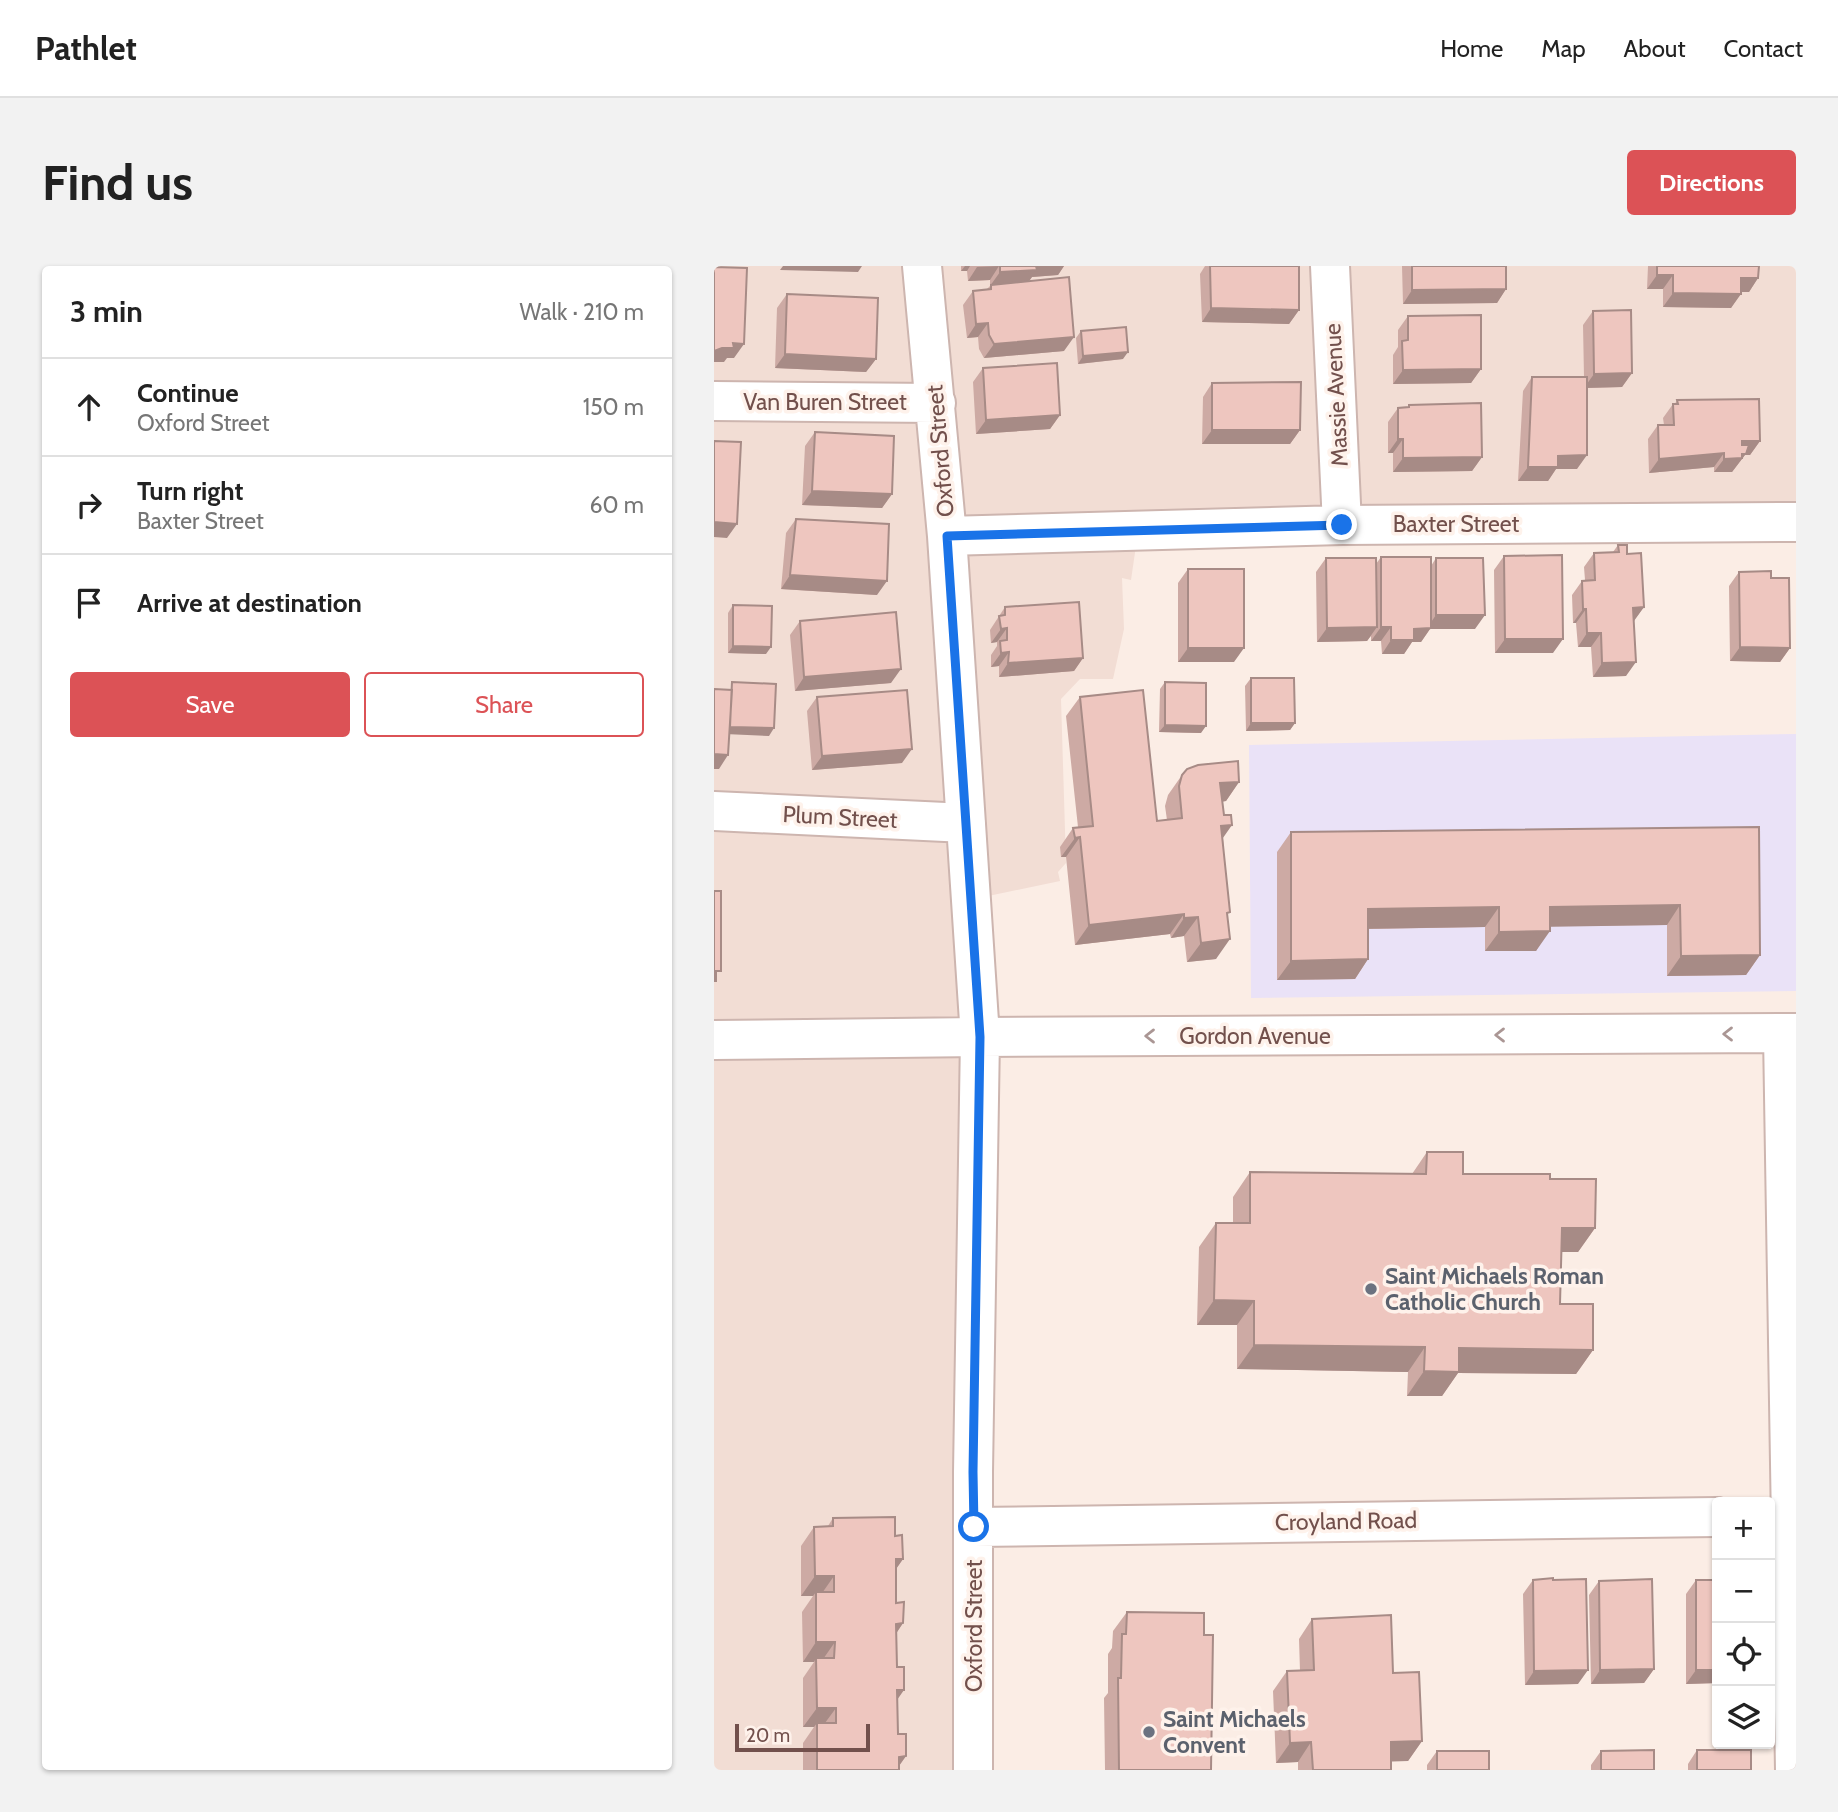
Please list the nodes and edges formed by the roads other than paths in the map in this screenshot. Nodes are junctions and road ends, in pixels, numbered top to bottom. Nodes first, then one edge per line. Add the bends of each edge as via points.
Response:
1 (922, 266) edge
2 (1330, 266) edge
3 (714, 401) edge
4 (936, 403) junction
5 (1796, 522) edge
6 (1342, 525) junction
7 (947, 536) junction
8 (714, 811) edge
9 (966, 823) junction
10 (1790, 1033) edge
11 (980, 1037) junction
12 (714, 1040) edge
13 (1785, 1516) edge
14 (1712, 1517) edge
15 (974, 1527) junction
16 (974, 1770) edge
17 (1795, 1770) edge

1 - 4 street, Oxford Street
2 - 6 street, Massie Avenue
3 - 4 street, Van Buren Street
4 - 7 street, Oxford Street
5 - 6 street, Baxter Street
6 - 7 street, Baxter Street
7 - 9 street, Oxford Street
8 - 9 street, Plum Street
9 - 11 street, Oxford Street
10 -> 11 street, Gordon Avenue
10 - 13 street
11 - 12 street, Gordon Avenue
11 - 15 street, Oxford Street
13 - 17 street
14 - 15 street, Croyland Road
15 - 16 street, Oxford Street

